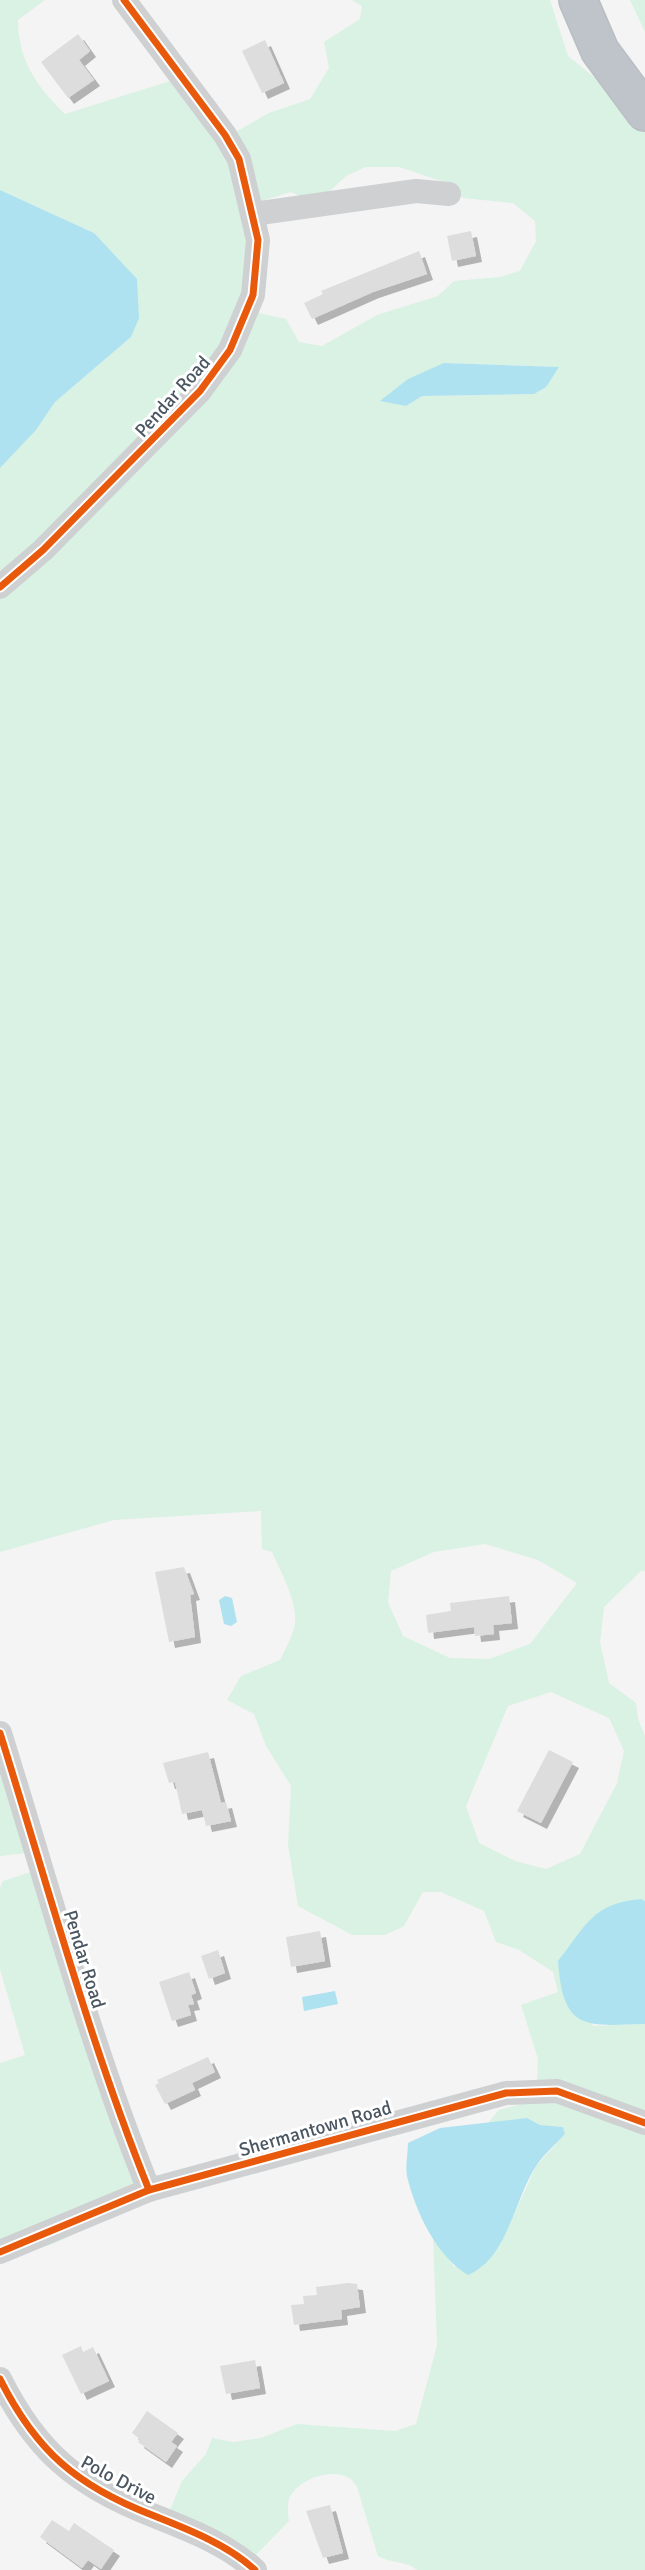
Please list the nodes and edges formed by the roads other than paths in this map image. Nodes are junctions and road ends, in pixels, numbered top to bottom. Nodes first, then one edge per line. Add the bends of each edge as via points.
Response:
1 (124, 0) edge
2 (578, 0) edge
3 (602, 0) edge
4 (645, 77) edge
5 (645, 112) edge
6 (449, 194) dead end
7 (253, 214) junction
8 (0, 587) edge
9 (0, 1733) edge
10 (645, 2123) edge
11 (149, 2190) junction
12 (0, 2252) edge
13 (0, 2379) edge
14 (255, 2570) edge

1 - 7 street, Pendar Road via 225,135 239,159
2 - 5 highway via 600,51
3 - 4 highway
6 - 7 street via 416,191
7 - 8 street, Pendar Road via 258,240 253,295 219,368 137,458
9 - 11 street, Pendar Road via 65,1951 116,2107
10 - 11 street, Shermantown Road via 557,2091 506,2093
11 - 12 street, Shermantown Road
13 - 14 street, Polo Drive via 31,2432 74,2474 126,2504 202,2536

